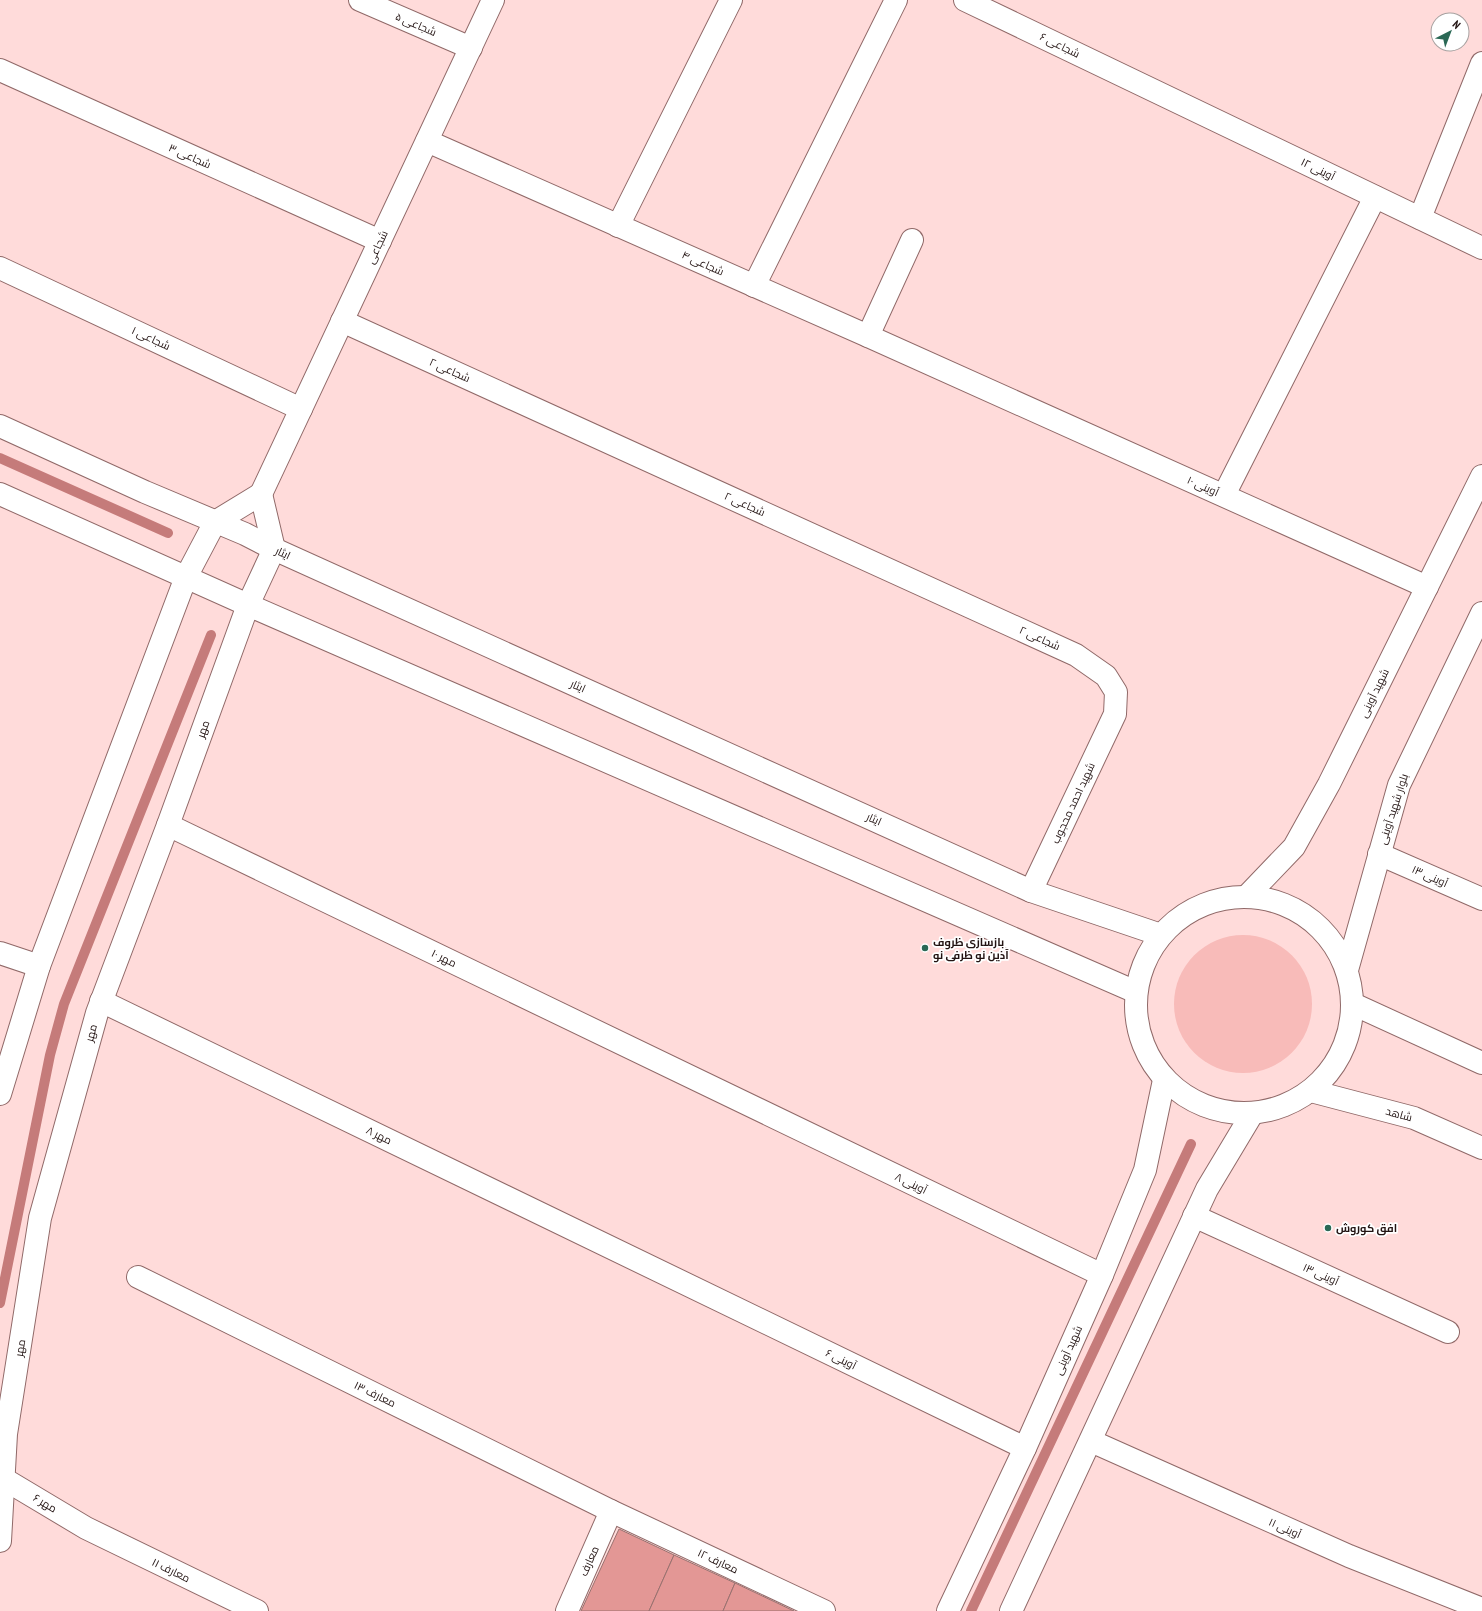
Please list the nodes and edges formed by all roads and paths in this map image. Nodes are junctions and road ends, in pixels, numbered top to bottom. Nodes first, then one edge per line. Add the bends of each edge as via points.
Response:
1 (360, 0) edge
2 (493, 0) edge
3 (731, 0) edge
4 (896, 0) edge
5 (965, 0) edge
6 (471, 48) junction
7 (1482, 63) edge
8 (0, 70) edge
9 (1154, 91) joint
10 (427, 141) junction
11 (1375, 196) junction
12 (1420, 218) junction
13 (618, 226) junction
14 (912, 240) dead end
15 (380, 241) junction
16 (1482, 248) edge
17 (0, 268) edge
18 (754, 286) junction
19 (342, 321) junction
20 (868, 336) junction
21 (979, 385) joint
22 (301, 409) junction
23 (0, 426) edge
24 (1482, 476) edge
25 (0, 494) edge
26 (261, 494) junction
27 (1224, 495) junction
28 (215, 522) junction
29 (274, 549) junction
30 (186, 577) junction
31 (1427, 587) junction
32 (248, 605) junction
33 (1482, 613) edge
34 (1115, 714) joint
35 (168, 825) junction
36 (1379, 854) junction
37 (1031, 891) junction
38 (1246, 897) junction
39 (1482, 899) edge
40 (1161, 935) junction
41 (0, 953) edge
42 (39, 966) junction
43 (1347, 970) junction
44 (1136, 992) junction
45 (101, 1000) junction
46 (1353, 1004) junction
47 (1482, 1063) edge
48 (1164, 1080) junction
49 (720, 1091) joint
50 (1311, 1092) junction
51 (0, 1094) edge
52 (1252, 1114) junction
53 (1482, 1148) edge
54 (1194, 1216) junction
55 (657, 1270) joint
56 (1102, 1275) junction
57 (138, 1277) dead end
58 (1448, 1332) dead end
59 (1091, 1441) junction
60 (1025, 1448) junction
61 (4, 1478) junction
62 (611, 1511) junction
63 (86, 1528) joint
64 (0, 1541) edge
65 (1482, 1609) edge
66 (257, 1611) edge
67 (567, 1611) edge
68 (824, 1611) edge
69 (948, 1611) edge
70 (1011, 1611) edge

1 - 6 street, شجاعی ۵
2 - 6 street, شجاعی
3 - 13 street
4 - 18 street
5 - 9 street, شجاعی ۶
6 - 10 street, شجاعی
7 - 12 street
8 - 15 street, شجاعی ۳
9 - 11 street, ۱۲ آوینی
10 - 13 street, شجاعی ۴
10 - 15 street, شجاعی
11 - 12 street, ۱۲ آوینی
11 - 27 street
12 - 16 street, ۱۲ آوینی
13 - 18 street, شجاعی ۴
14 - 20 street
15 - 19 street, شجاعی
17 - 22 street, شجاعی ۱
18 - 20 street, شجاعی ۴
19 - 22 street, شجاعی
19 - 34 street, شجاعی ۲ via 1076,655 1106,676 1116,692
20 - 21 street, شجاعی ۴
21 - 27 street, ۱۰ آوینی
22 - 26 street, شجاعی
23 - 28 street, ایثار
24 - 31 street, شهید آوینی
25 - 30 street
26 - 28 street
26 - 29 street
27 - 31 street, ۱۰ آوینی
28 - 29 street, ایثار
28 - 30 street
29 - 32 street, مهر
29 - 37 street, ایثار
30 - 32 street
30 - 42 street
31 - 38 street, شهید آوینی via 1329,784 1294,846
32 - 35 street, مهر
32 - 44 street
33 - 36 street, بلوار شهید آوینی via 1399,785
34 - 37 street, شهید احمد محجوب
35 - 45 street, مهر
35 - 49 street, مهر ۱۰
36 - 39 street, آوینی ۱۳
36 - 43 street, بلوار شهید آوینی
37 - 40 street, ایثار
38 - 40 street via 1213,901 1185,914
38 - 43 street via 1279,903 1308,918 1332,941
40 - 44 street via 1149,952 1140,972
41 - 42 street
42 - 51 street
43 - 46 street
44 - 48 street via 1136,1023 1146,1054
45 - 55 street, مهر ۸
45 - 61 street, مهر via 40,1218 6,1434
46 - 47 street
46 - 50 street via 1342,1053
48 - 52 street via 1190,1100 1220,1112
48 - 56 street, شهید آوینی via 1145,1170
49 - 56 street, ۸ آوینی
50 - 52 street via 1283,1108
50 - 53 street, شاهد via 1414,1118
52 - 54 street via 1207,1189
54 - 58 street, ۱۳ آوینی
54 - 59 street
55 - 60 street, ۶ آوینی
56 - 60 street, شهید آوینی
57 - 62 street, معارف ۱۳
59 - 65 street, ۱۱ آوینی via 1349,1556
59 - 70 street
60 - 69 street, شهید آوینی
61 - 63 street, مهر ۶
61 - 64 street, مهر
62 - 67 street, معارف
62 - 68 street, معارف ۱۲
63 - 66 street, معارف ۱۱

